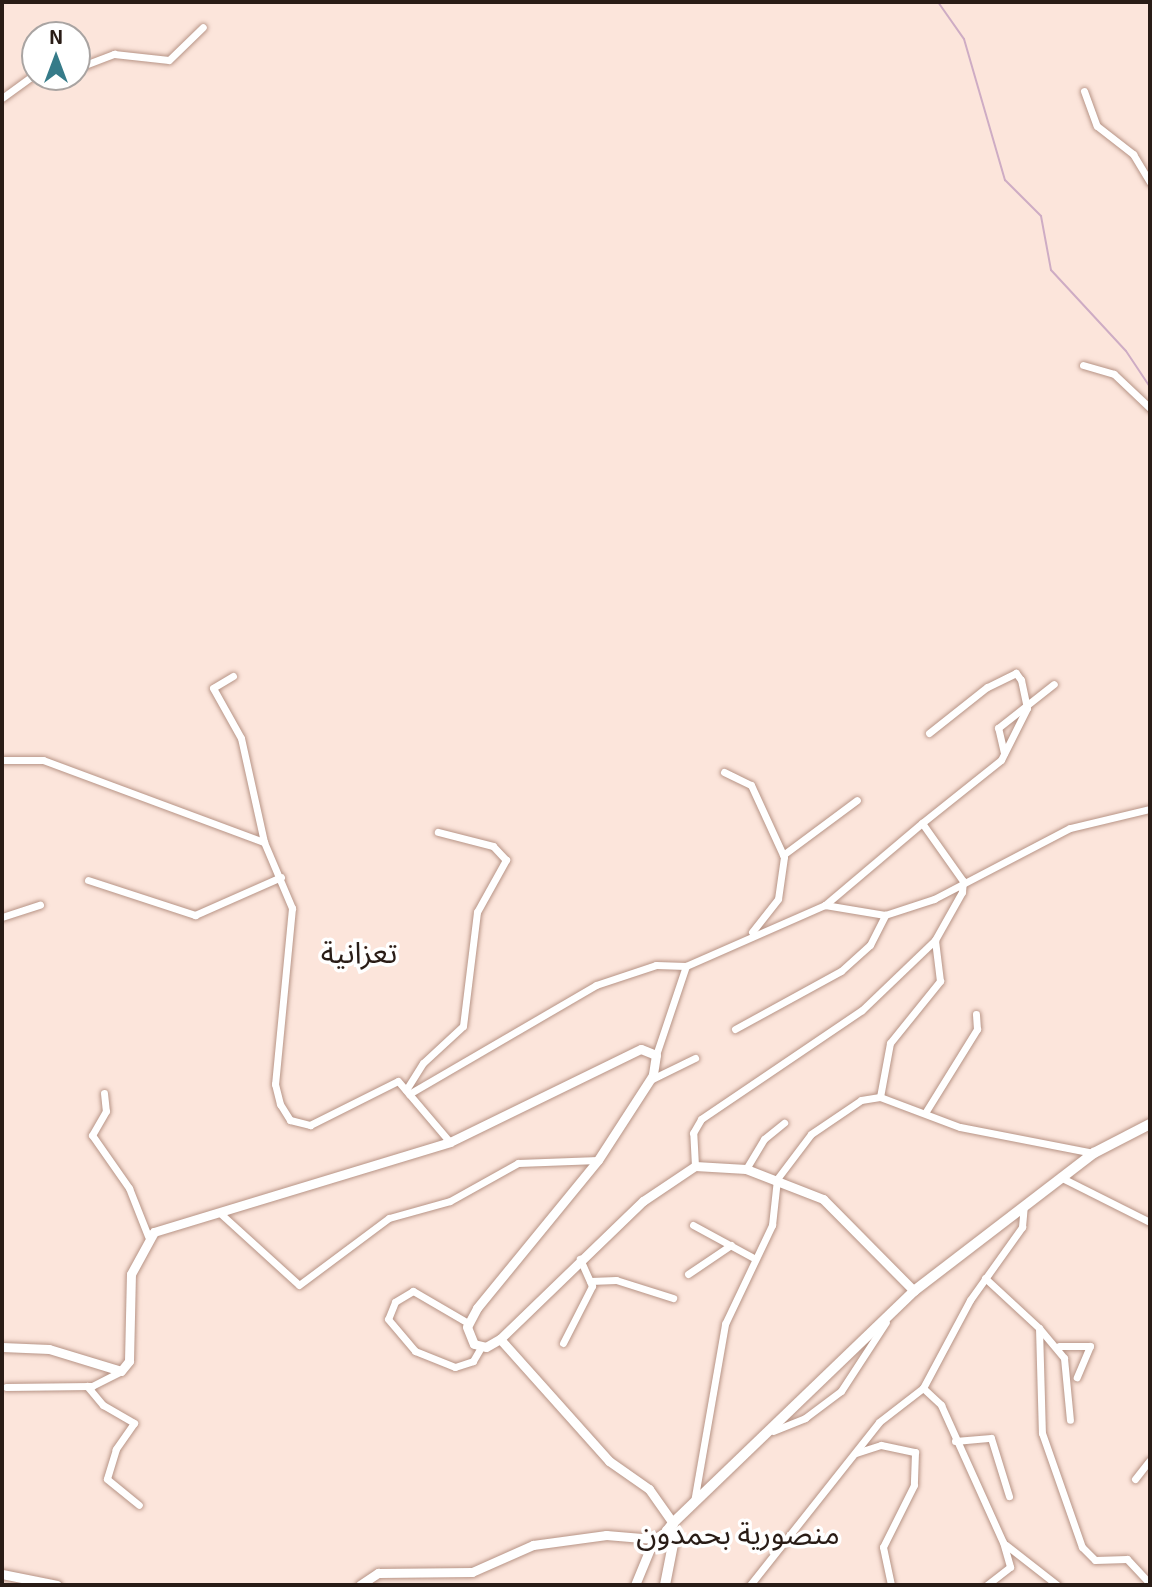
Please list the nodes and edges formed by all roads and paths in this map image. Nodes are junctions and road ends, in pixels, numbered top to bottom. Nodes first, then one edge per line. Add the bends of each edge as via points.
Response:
1 (203, 27) dead end
2 (91, 63) edge
3 (21, 85) edge
4 (1084, 91) dead end
5 (2, 98) edge
6 (1150, 182) edge
7 (1083, 365) dead end
8 (1150, 408) edge
9 (233, 676) dead end
10 (1054, 684) dead end
11 (1027, 702) junction
12 (929, 733) dead end
13 (1004, 754) junction
14 (2, 760) edge
15 (724, 772) dead end
16 (857, 800) dead end
17 (1150, 809) edge
18 (922, 823) junction
19 (438, 832) dead end
20 (264, 842) junction
21 (783, 855) junction
22 (281, 877) junction
23 (88, 880) dead end
24 (963, 882) junction
25 (40, 905) dead end
26 (825, 905) junction
27 (886, 915) junction
28 (2, 917) edge
29 (746, 937) junction
30 (935, 940) junction
31 (686, 966) junction
32 (976, 1014) dead end
33 (735, 1029) dead end
34 (656, 1055) junction
35 (695, 1058) dead end
36 (649, 1082) junction
37 (408, 1092) junction
38 (104, 1093) dead end
39 (880, 1097) junction
40 (925, 1113) junction
41 (784, 1123) dead end
42 (1150, 1124) edge
43 (450, 1142) junction
44 (1094, 1153) junction
45 (598, 1160) junction
46 (695, 1166) junction
47 (746, 1169) junction
48 (1060, 1177) junction
49 (777, 1179) junction
50 (1024, 1205) junction
51 (221, 1214) junction
52 (1150, 1222) edge
53 (693, 1225) dead end
54 (148, 1236) junction
55 (731, 1245) junction
56 (752, 1257) junction
57 (580, 1259) junction
58 (688, 1274) dead end
59 (985, 1278) junction
60 (590, 1281) junction
61 (914, 1291) junction
62 (673, 1298) dead end
63 (886, 1321) junction
64 (468, 1323) junction
65 (1039, 1328) junction
66 (500, 1339) junction
67 (563, 1343) dead end
68 (1059, 1346) junction
69 (2, 1347) edge
70 (481, 1348) junction
71 (121, 1371) junction
72 (1077, 1377) dead end
73 (87, 1386) junction
74 (6, 1387) dead end
75 (923, 1388) junction
76 (1070, 1420) dead end
77 (773, 1431) junction
78 (955, 1441) junction
79 (850, 1457) junction
80 (1150, 1460) edge
81 (1135, 1479) dead end
82 (1009, 1496) dead end
83 (139, 1505) dead end
84 (693, 1506) junction
85 (670, 1527) junction
86 (653, 1539) junction
87 (1003, 1542) junction
88 (2, 1574) edge
89 (1150, 1584) edge
90 (57, 1585) edge
91 (360, 1585) edge
92 (635, 1585) edge
93 (665, 1585) edge
94 (750, 1585) edge
95 (891, 1585) edge
96 (987, 1585) edge
97 (1057, 1585) edge

1 - 2 street via 169,60 114,54
3 - 5 street
4 - 6 street via 1097,125 1133,154
7 - 8 street via 1114,374
9 - 20 street via 213,688 241,738
10 - 11 street
11 - 12 street via 1021,680 1009,674
11 - 13 street
11 - 13 street via 998,728
13 - 18 street
14 - 20 street via 43,760
15 - 21 street via 751,785
16 - 21 street
17 - 24 street via 1070,828
18 - 24 street
18 - 26 street
19 - 37 street via 493,846 506,860 477,912 463,1026 423,1063
20 - 22 street
21 - 29 street via 778,899
22 - 23 street via 195,915
22 - 37 street via 293,919 275,1084 284,1113 310,1125 389,1084 398,1081
24 - 27 street
24 - 30 street
25 - 28 street
26 - 27 street
26 - 29 street
27 - 33 street via 870,945 841,971
29 - 31 street
30 - 39 street via 940,981 890,1043
30 - 46 street via 862,1010 701,1119 693,1133
31 - 34 street
31 - 37 street via 656,965 596,985
32 - 40 street via 977,1029
34 - 36 street
34 - 43 street via 647,1049 625,1053
35 - 36 street
36 - 45 street
37 - 43 street
38 - 54 street via 106,1111 92,1135 129,1188
39 - 40 street
39 - 49 street via 861,1100 811,1134
40 - 44 street via 988,1133
41 - 47 street via 764,1139
42 - 44 main road
43 - 51 street
44 - 48 main road
45 - 51 street via 518,1163 450,1201 389,1219 299,1285
45 - 64 street
46 - 47 street
46 - 57 street via 669,1177
47 - 49 street
48 - 50 main road
48 - 52 street
49 - 56 street via 772,1225
49 - 61 street via 832,1205
50 - 59 street via 1022,1227
50 - 61 main road
51 - 54 street
53 - 55 street
54 - 71 street via 131,1274 129,1361
55 - 56 street
55 - 58 street
56 - 84 street via 725,1324 702,1427
57 - 60 street
57 - 66 street
59 - 65 street
59 - 75 street
60 - 62 street via 616,1280
60 - 67 street via 588,1303
61 - 63 main road
63 - 77 main road
63 - 77 street via 841,1391 805,1418
64 - 70 street via 471,1339
64 - 70 street via 413,1291 396,1302 388,1319 415,1351 455,1367 473,1361
65 - 68 street
65 - 89 street via 1042,1433 1070,1520 1091,1558 1127,1559
66 - 70 street
66 - 85 street via 609,1461 649,1489
68 - 72 street via 1090,1346
68 - 76 street
69 - 71 street via 49,1349
71 - 73 street
73 - 74 street
73 - 83 street via 103,1405 134,1423 116,1449 107,1479
75 - 78 street via 941,1405
75 - 79 street via 894,1406
77 - 84 main road
78 - 82 street via 991,1438
78 - 87 street
79 - 94 street
79 - 95 street via 872,1445 915,1452 914,1485 883,1547
80 - 81 street
84 - 85 main road
85 - 86 street
85 - 93 main road via 674,1539
86 - 91 street via 625,1534 533,1545 472,1573 378,1573
86 - 92 street
87 - 96 street via 1010,1567
87 - 97 street
88 - 90 street

